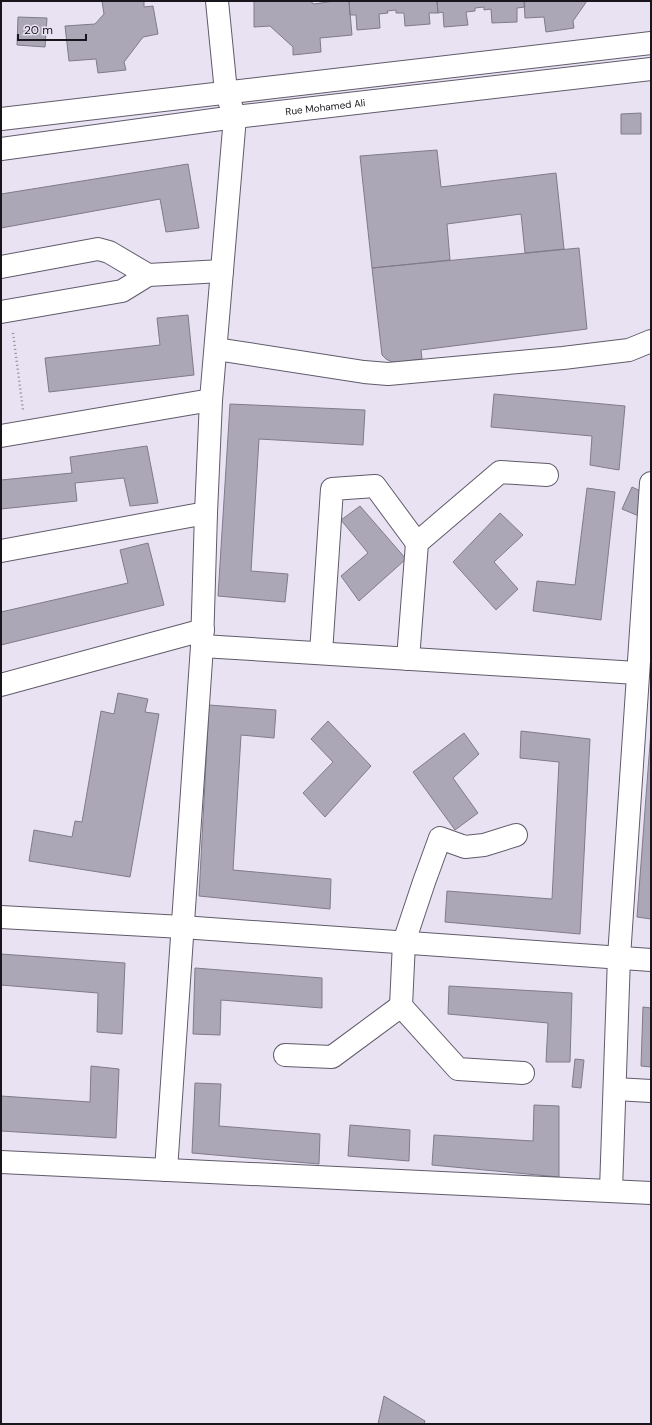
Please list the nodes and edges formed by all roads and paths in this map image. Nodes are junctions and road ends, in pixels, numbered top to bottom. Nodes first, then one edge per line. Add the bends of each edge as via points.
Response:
1 (217, 1) edge
2 (651, 43) edge
3 (651, 69) edge
4 (226, 92) junction
5 (235, 117) junction
6 (1, 119) edge
7 (1, 149) edge
8 (1, 267) edge
9 (222, 271) junction
10 (148, 275) junction
11 (7, 320) edge
12 (651, 341) edge
13 (216, 349) junction
14 (211, 400) junction
15 (26, 432) junction
16 (1, 436) edge
17 (546, 475) dead end
18 (651, 483) edge
19 (206, 513) junction
20 (417, 543) junction
21 (1, 551) edge
22 (203, 638) junction
23 (321, 653) junction
24 (408, 659) junction
25 (637, 674) junction
26 (1, 686) edge
27 (516, 835) dead end
28 (1, 917) edge
29 (182, 927) junction
30 (404, 942) junction
31 (619, 957) junction
32 (651, 960) edge
33 (401, 1006) junction
34 (285, 1055) dead end
35 (523, 1073) dead end
36 (615, 1089) junction
37 (651, 1091) edge
38 (1, 1162) edge
39 (166, 1170) junction
40 (611, 1190) junction
41 (651, 1193) edge

1 - 4 street
2 - 4 street
3 - 5 street, Rue Mohamed Ali
4 - 5 street
4 - 6 street
5 - 7 street, Rue Mohamed Ali
5 - 9 street
8 - 10 street via 98,249 109,252
9 - 10 street
9 - 13 street
10 - 11 street via 122,291
11 - 15 path
12 - 13 street via 629,350 388,374
13 - 14 street
14 - 15 street
14 - 19 street
15 - 16 street
17 - 20 street via 500,472
18 - 25 street
19 - 21 street
19 - 22 street
20 - 23 street via 375,486 332,489
20 - 24 street
22 - 23 street
22 - 26 street
22 - 29 street
23 - 24 street
24 - 25 street
25 - 31 street
27 - 30 street via 484,845 465,847 440,838
28 - 29 street
29 - 30 street
29 - 39 street
30 - 31 street
30 - 33 street
31 - 32 street
31 - 36 street
33 - 34 street via 332,1057
33 - 35 street via 458,1069
36 - 37 street
36 - 40 street
38 - 39 street
39 - 40 street
40 - 41 street

